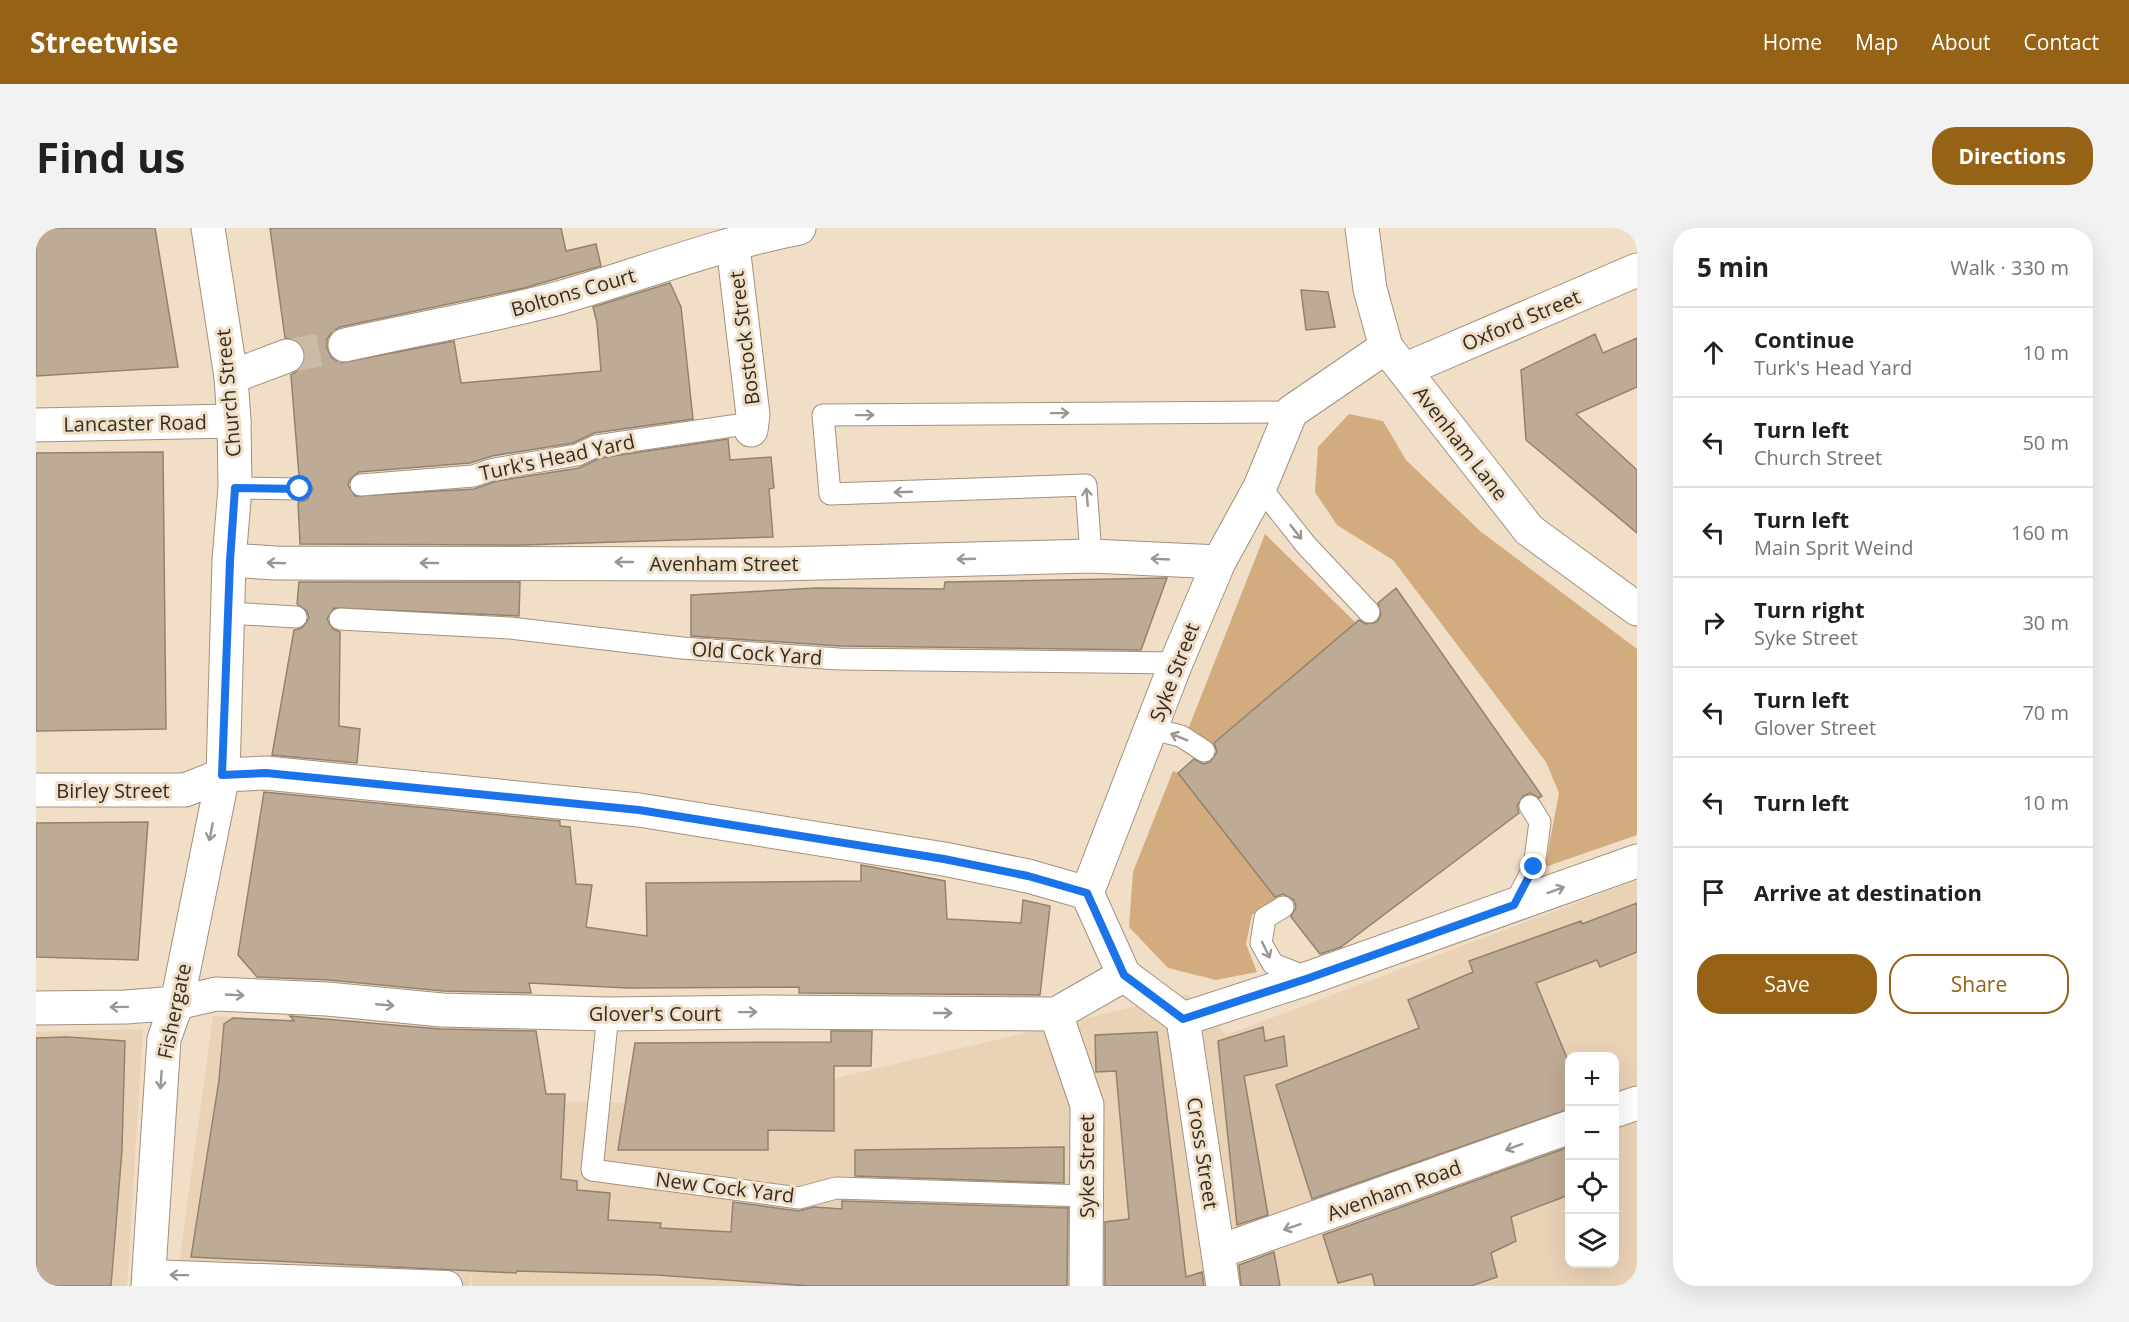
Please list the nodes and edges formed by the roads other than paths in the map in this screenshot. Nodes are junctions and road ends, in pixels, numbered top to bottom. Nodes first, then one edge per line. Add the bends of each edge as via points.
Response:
1 (208, 228) edge
2 (799, 228) edge
3 (1362, 228) edge
4 (733, 246) junction
5 (1637, 270) edge
6 (345, 345) tunnel mouth
7 (287, 356) tunnel mouth
8 (1395, 359) junction
9 (231, 377) junction
10 (1291, 412) junction
11 (234, 421) junction
12 (36, 425) edge
13 (751, 427) joint
14 (361, 485) dead end
15 (1260, 487) junction
16 (235, 488) junction
17 (300, 489) dead end
18 (1091, 556) junction
19 (230, 561) junction
20 (1219, 562) junction
21 (1637, 609) edge
22 (1369, 612) dead end
23 (229, 613) junction
24 (296, 617) dead end
25 (340, 619) dead end
26 (1176, 663) junction
27 (1152, 729) junction
28 (1204, 751) dead end
29 (222, 775) junction
30 (36, 789) edge
31 (1530, 806) dead end
32 (1637, 861) edge
33 (1087, 893) junction
34 (1514, 905) junction
35 (1283, 907) dead end
36 (1124, 975) junction
37 (1309, 978) junction
38 (177, 1002) junction
39 (36, 1008) edge
40 (608, 1014) junction
41 (1056, 1014) junction
42 (1183, 1019) junction
43 (1637, 1102) edge
44 (1619, 1109) edge
45 (1565, 1128) edge
46 (1087, 1196) junction
47 (1218, 1252) junction
48 (148, 1280) edge
49 (447, 1286) edge
50 (1086, 1286) edge
51 (1223, 1286) edge

1 - 9 street, Church Street
2 - 4 street, Boltons Court via 754,237
3 - 8 street, Avenham Lane via 1370,289
4 - 6 street, Boltons Court via 538,303
4 - 13 street, Bostock Street via 753,415
5 - 8 street, Oxford Street
7 - 9 street
8 - 10 street
8 - 21 street, Avenham Lane via 1529,530
9 - 11 street, Church Street
10 - 15 street, Syke Street
18 -> 10 lane via 1086,485 830,494 823,415
11 - 12 street, Lancaster Road
11 - 16 street, Church Street
13 - 14 lane, Turk's Head Yard via 596,446 577,455 473,476
15 - 20 street, Syke Street
15 -> 22 lane via 1306,545
16 - 17 lane
16 - 19 street, Church Street
18 -> 19 street, Avenham Street via 778,564
20 -> 18 street, Avenham Street
19 - 23 street, Church Street
20 - 26 street, Syke Street
23 - 24 lane
23 - 29 street, Church Street
25 - 26 lane, Old Cock Yard via 510,628 682,648 839,659
26 - 27 street, Syke Street
28 -> 27 lane via 1181,736
27 - 33 street, Syke Street
29 - 30 street, Birley Street via 185,790
29 - 33 street, Birley Street via 266,773 639,810 944,859
29 -> 38 street, Fishergate
31 - 34 lane via 1540,822 1534,867
34 -> 32 street
33 - 36 street
34 - 37 street
35 -> 37 lane via 1265,918 1261,943 1273,964
36 - 41 street
36 - 42 street
37 - 42 street
38 -> 39 street, Glover's Court
38 -> 40 street, Glover's Court via 216,994 442,1010
38 -> 48 street, Fishergate via 164,1038
40 -> 41 street, Glover's Court
40 - 46 lane, New Cock Yard via 592,1170 800,1197 836,1188
41 - 46 street, Syke Street via 1087,1105
42 - 47 street, Cross Street
43 - 44 street
45 -> 47 street, Avenham Road
46 - 50 street, Syke Street
47 - 51 street, Cross Street
49 -> 48 street

